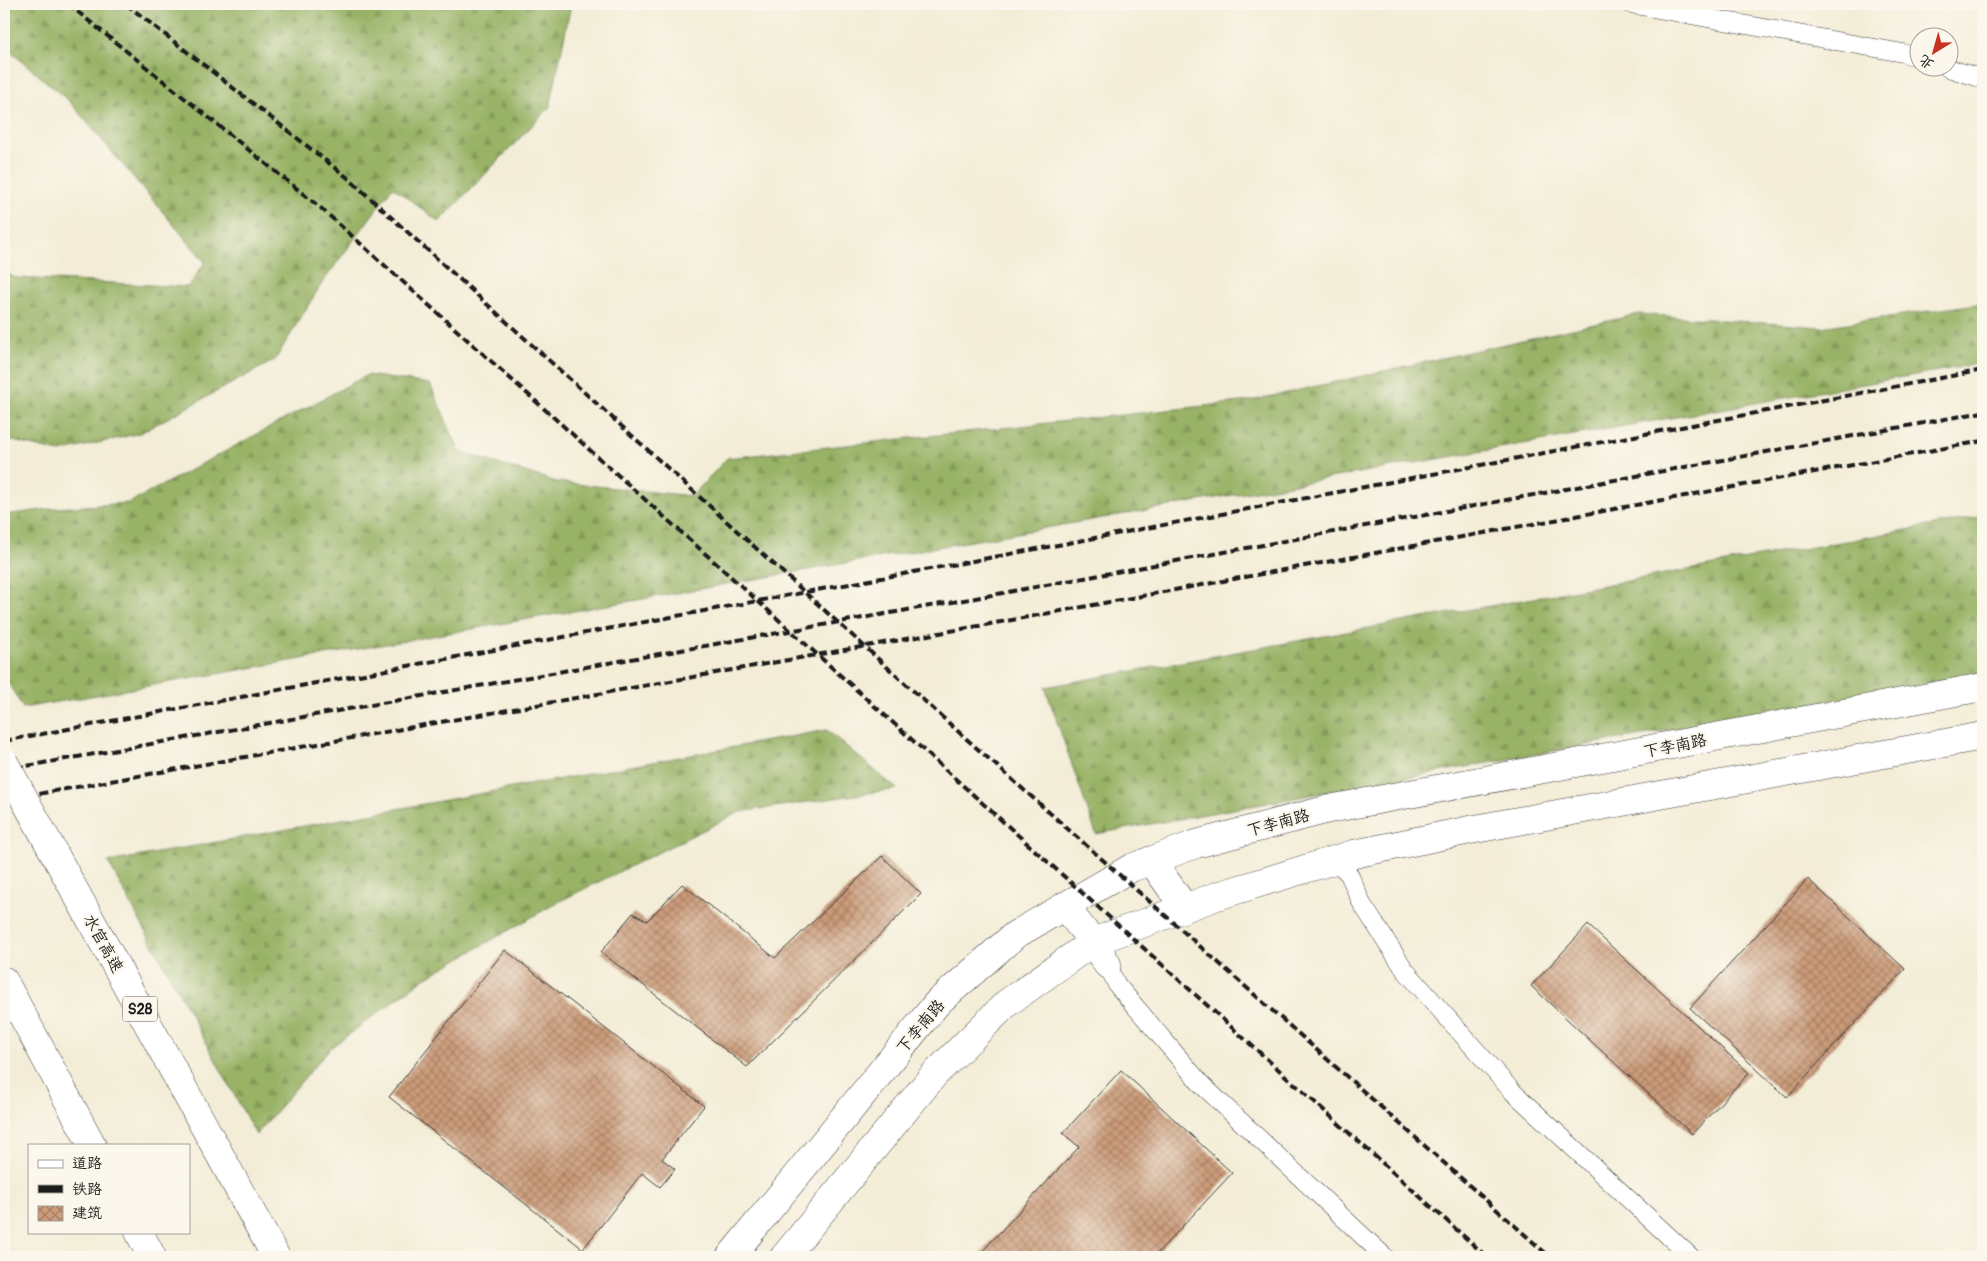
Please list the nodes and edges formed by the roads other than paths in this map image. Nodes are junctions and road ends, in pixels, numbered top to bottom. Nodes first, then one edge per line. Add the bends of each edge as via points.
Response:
1 (1630, 4) edge
2 (1910, 54) edge
3 (1960, 72) edge
4 (1983, 79) edge
5 (1983, 686) edge
6 (1983, 736) edge
7 (4, 762) edge
8 (1151, 860) junction
9 (1334, 860) junction
10 (1064, 906) junction
11 (1184, 908) junction
12 (1100, 953) junction
13 (4, 981) edge
14 (91, 1144) edge
15 (140, 1234) edge
16 (152, 1257) edge
17 (276, 1257) edge
18 (730, 1257) edge
19 (784, 1257) edge
20 (1385, 1257) edge
21 (1691, 1257) edge

1 - 2 lane
3 - 4 lane
5 - 8 main road, 下李南路 via 1329,809 1196,844
6 - 9 main road via 1485,827
7 - 17 main road, 水官高速 / S28, bridge
8 - 10 main road, 下李南路
8 - 11 main road
9 - 11 main road
9 - 21 lane via 1349,874 1362,904 1405,970 1512,1091
10 - 12 main road
10 - 18 main road, 下李南路 via 1014,935 938,1002
11 - 12 main road
12 - 19 main road via 1007,1003 934,1075
12 - 20 lane via 1117,985 1201,1084
13 - 14 main road
15 - 16 main road

